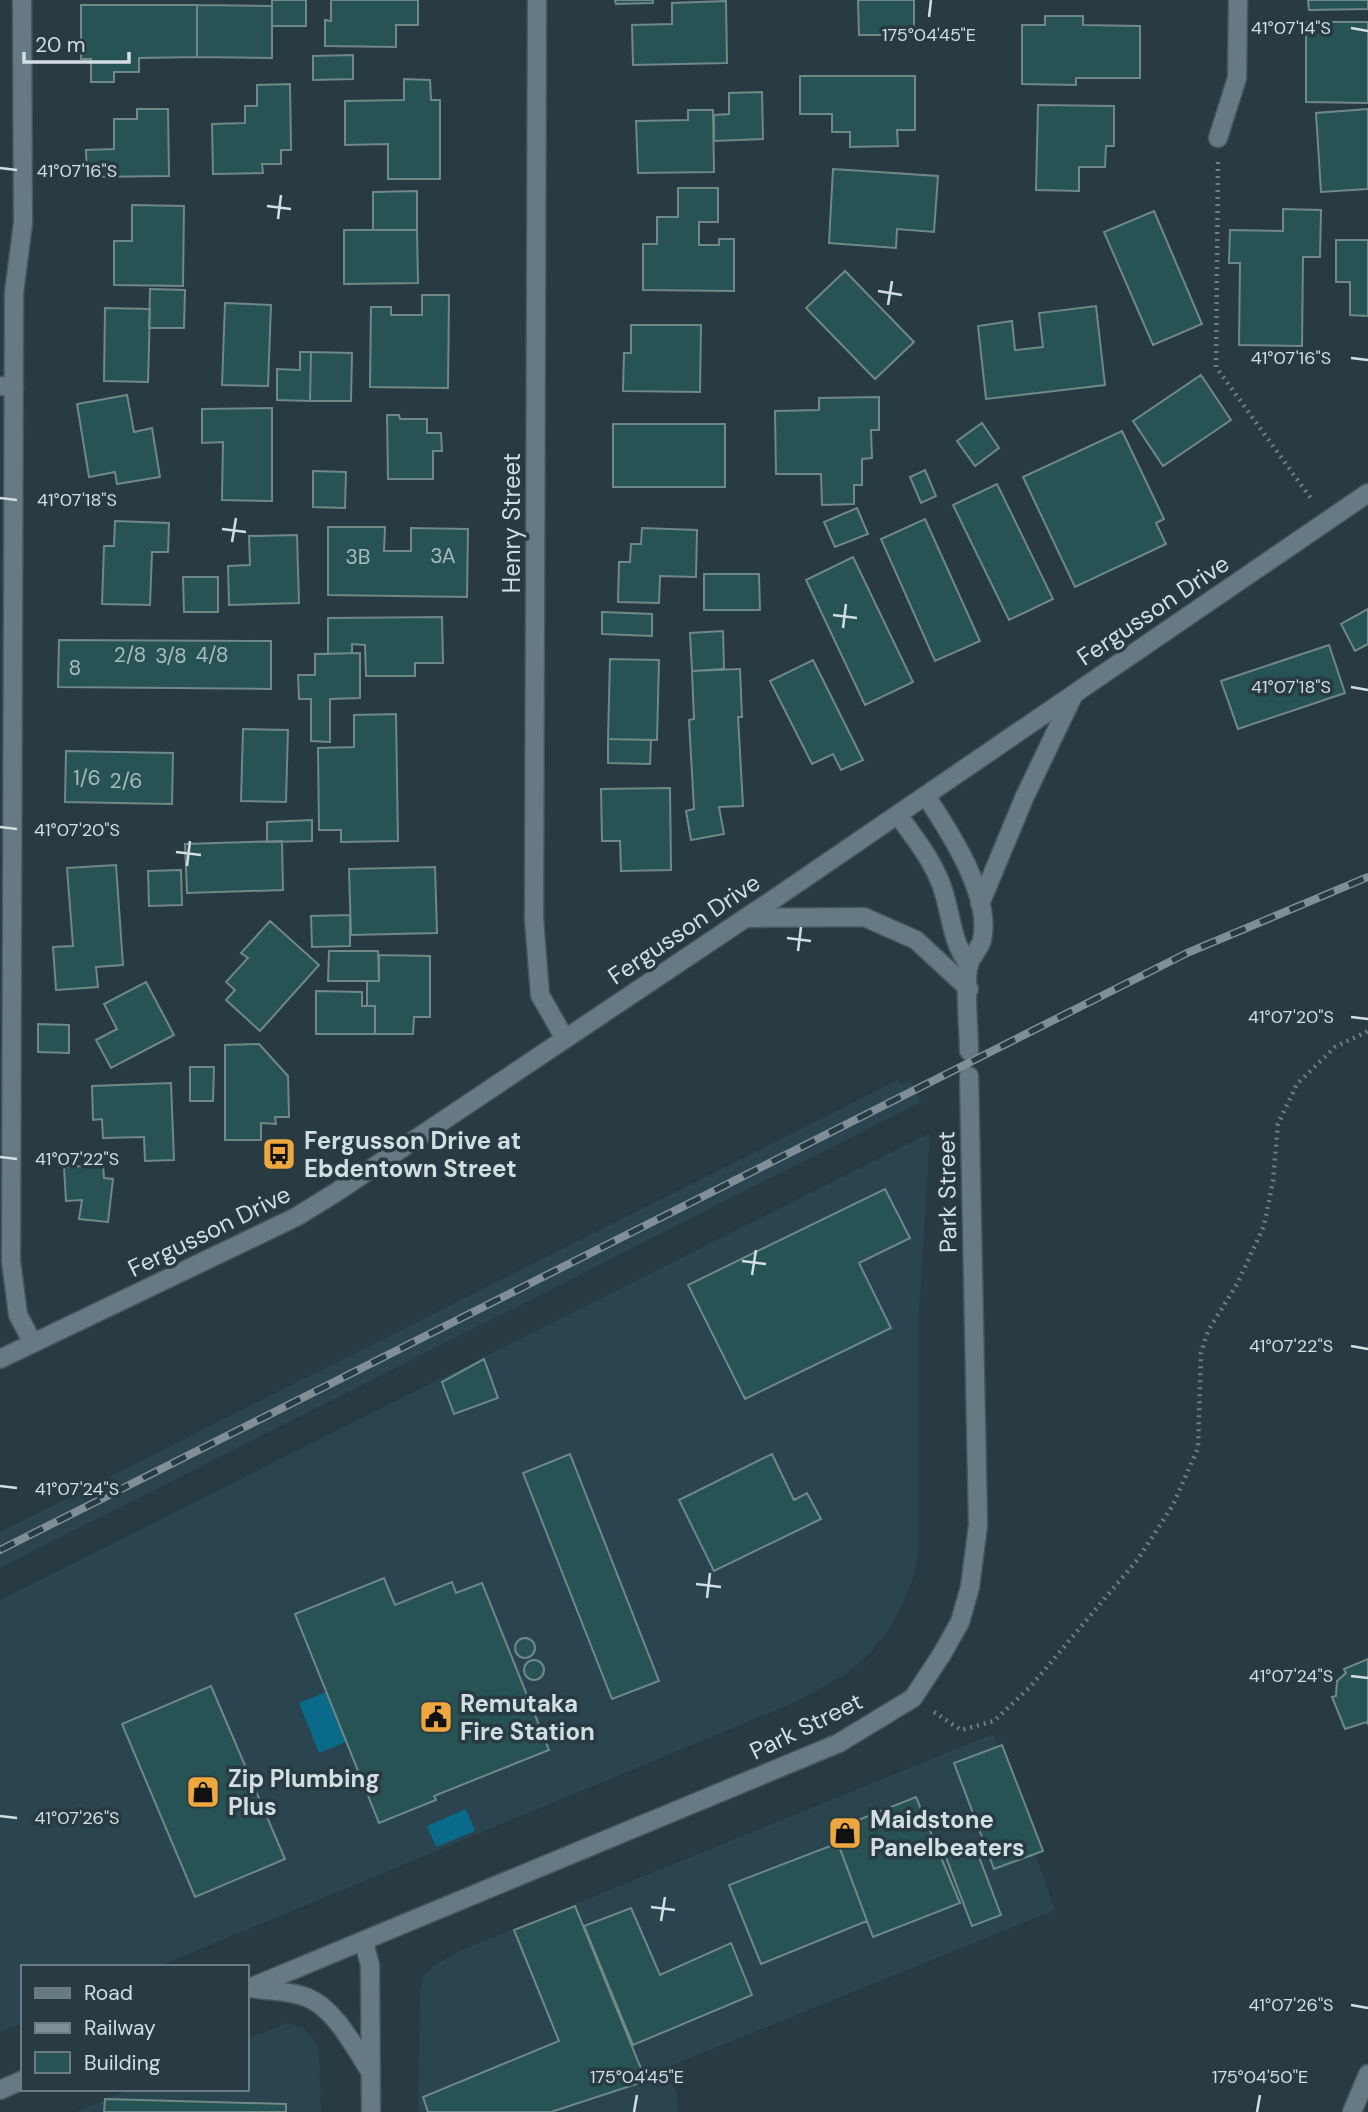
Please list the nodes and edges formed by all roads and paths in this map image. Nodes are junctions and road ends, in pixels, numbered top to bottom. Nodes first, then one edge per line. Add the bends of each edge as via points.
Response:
1 (22, 0) edge
2 (537, 0) edge
3 (1238, 0) edge
4 (1218, 138) joint
5 (7, 387) edge
6 (1368, 493) edge
7 (1327, 521) junction
8 (1074, 693) junction
9 (926, 796) junction
10 (898, 815) junction
11 (980, 904) junction
12 (746, 918) junction
13 (968, 965) junction
14 (969, 989) junction
15 (1368, 1031) edge
16 (565, 1039) junction
17 (970, 1051) dead end
18 (970, 1076) dead end
19 (33, 1343) junction
20 (0, 1359) edge
21 (913, 1698) junction
22 (364, 1942) junction
23 (249, 1989) edge
24 (370, 2071) junction
25 (1368, 2074) edge
26 (21, 2081) edge
27 (0, 2090) edge
28 (371, 2112) edge
29 (1352, 2112) edge

1 - 5 street via 23,223
2 - 16 street, Henry Street via 534,919 540,995
3 - 4 street via 1237,78
4 - 7 path via 1216,367
5 - 19 street via 10,1261 18,1315
6 - 7 street, Fergusson Drive
7 - 8 street, Fergusson Drive
8 - 9 street, Fergusson Drive
8 - 11 street
9 - 10 street, Fergusson Drive
9 - 11 street via 955,839
10 - 12 street, Fergusson Drive
10 - 13 street via 940,881 956,948
11 - 13 street via 982,940
12 - 14 street via 864,917 916,940
12 - 16 street, Fergusson Drive
13 - 14 street
14 - 17 street
15 - 21 path via 1335,1047 1297,1084 1279,1124 1264,1226 1208,1331 1201,1353 1198,1448 1173,1505 1138,1559 1031,1686 994,1721 961,1730
16 - 19 street, Fergusson Drive via 296,1217
18 - 21 street, Park Street via 978,1525 960,1622
19 - 20 street, Fergusson Drive
21 - 22 street, Park Street via 839,1743
22 - 23 street, Park Street
22 - 24 street via 370,1965
23 - 24 street via 307,1997 338,2023
24 - 28 street
25 - 29 street
26 - 27 street

